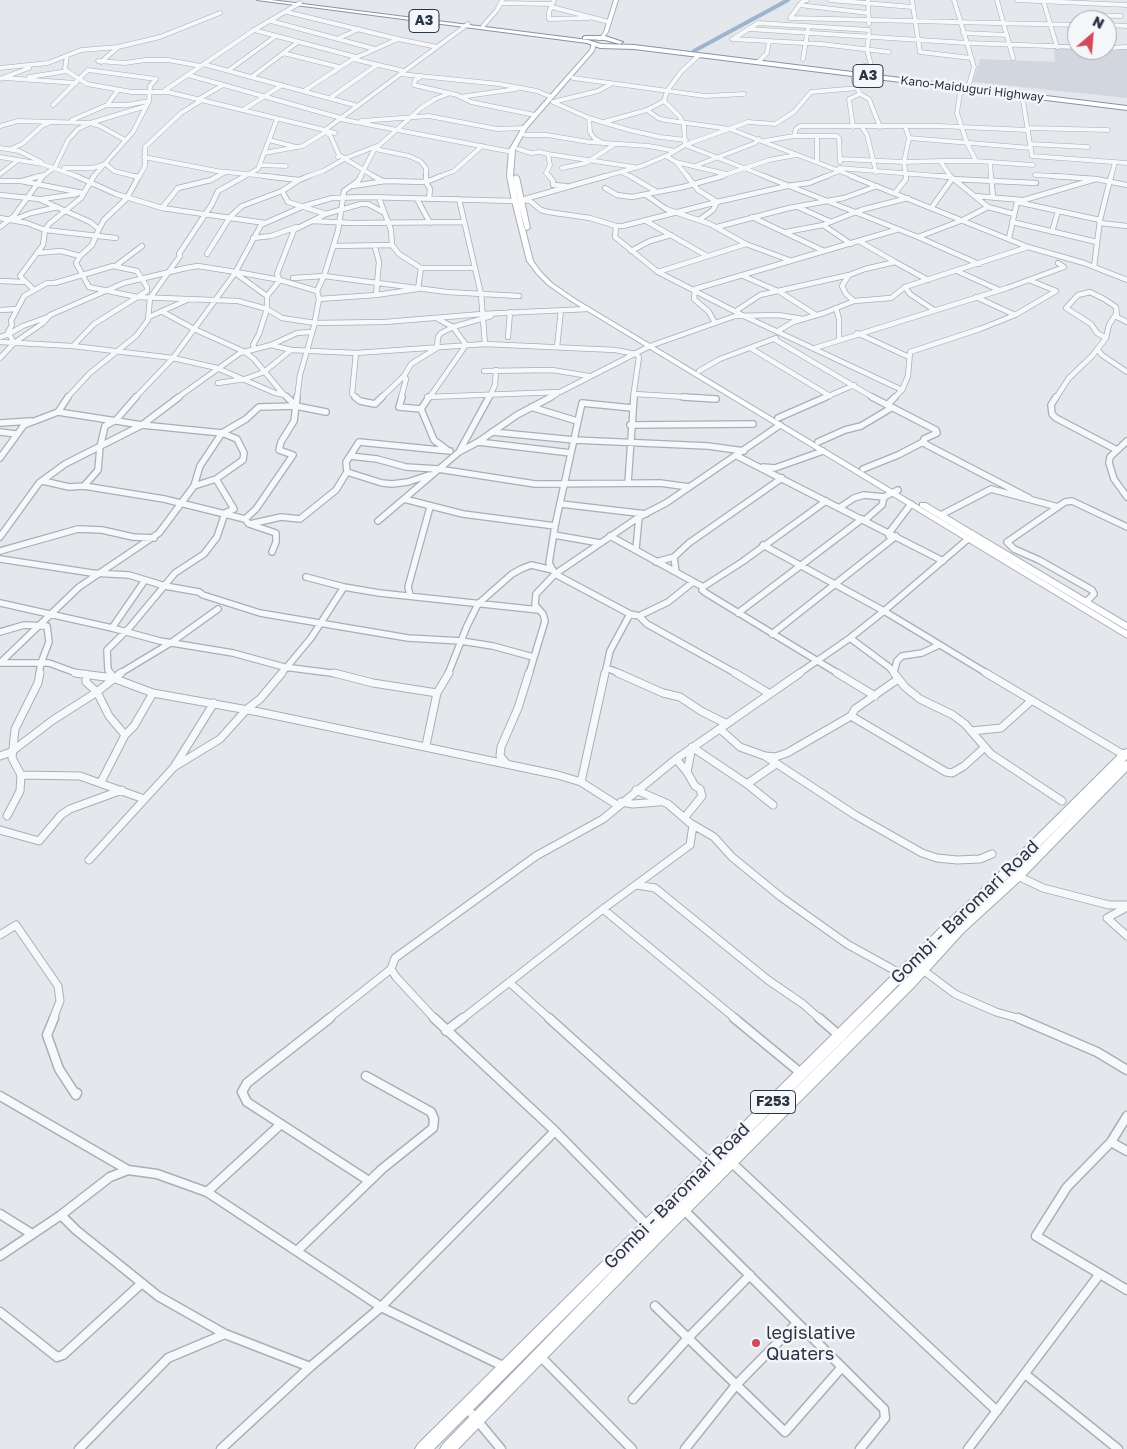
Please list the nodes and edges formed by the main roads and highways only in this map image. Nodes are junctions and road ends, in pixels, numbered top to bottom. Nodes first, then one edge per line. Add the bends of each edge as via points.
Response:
1 (259, 0) edge
2 (273, 0) edge
3 (616, 0) edge
4 (621, 0) edge
5 (299, 4) junction
6 (467, 25) junction
7 (611, 40) junction
8 (596, 41) junction
9 (607, 46) junction
10 (784, 65) junction
11 (967, 87) junction
12 (552, 100) junction
13 (1127, 107) edge
14 (524, 132) junction
15 (518, 200) junction
16 (652, 345) junction
17 (779, 422) junction
18 (895, 491) junction
19 (1127, 627) edge
20 (1127, 634) edge
21 (1126, 758) edge
22 (907, 978) junction
23 (599, 1273) junction
24 (609, 1284) junction
25 (423, 1449) edge
26 (448, 1449) edge

1 - 5 main road, A3
2 - 5 main road, A3
3 - 8 main road via 604,34
4 - 7 main road
5 - 6 main road, A3
6 - 8 main road, A3
6 - 8 main road, A3
7 - 8 main road, A3
7 - 9 main road via 613,44
7 - 10 main road, Kano-Maiduguri Highway / A3
8 - 9 main road, A3
8 - 12 main road
9 - 10 main road, Kano-Maiduguri Highway / A3
9 - 12 main road via 596,51
10 - 11 main road, Kano-Maiduguri Highway / A3
10 - 11 main road, Kano-Maiduguri Highway / A3
11 - 13 main road, Kano-Maiduguri Highway / A3
11 - 13 main road, Kano-Maiduguri Highway / A3
12 - 14 main road
12 - 14 main road via 535,115
14 - 15 main road via 515,151
15 - 16 main road via 531,247 546,273 580,300
15 - 16 main road via 530,261 550,284
16 - 17 main road
16 - 17 main road
17 - 18 main road
17 - 18 main road via 818,442
18 - 19 main road via 941,515
18 - 20 main road via 910,504
21 - 22 main road, Gombi - Baromari Road / F253
21 - 22 main road, Gombi - Baromari Road / F253 via 1018,876 960,929 923,970
22 - 23 main road, Gombi - Baromari Road / F253 via 840,1036
22 - 24 main road, Gombi - Baromari Road / F253 via 732,1162
23 - 24 main road
23 - 25 main road, Gombi - Baromari Road / F253
24 - 26 main road, Gombi - Baromari Road / F253

